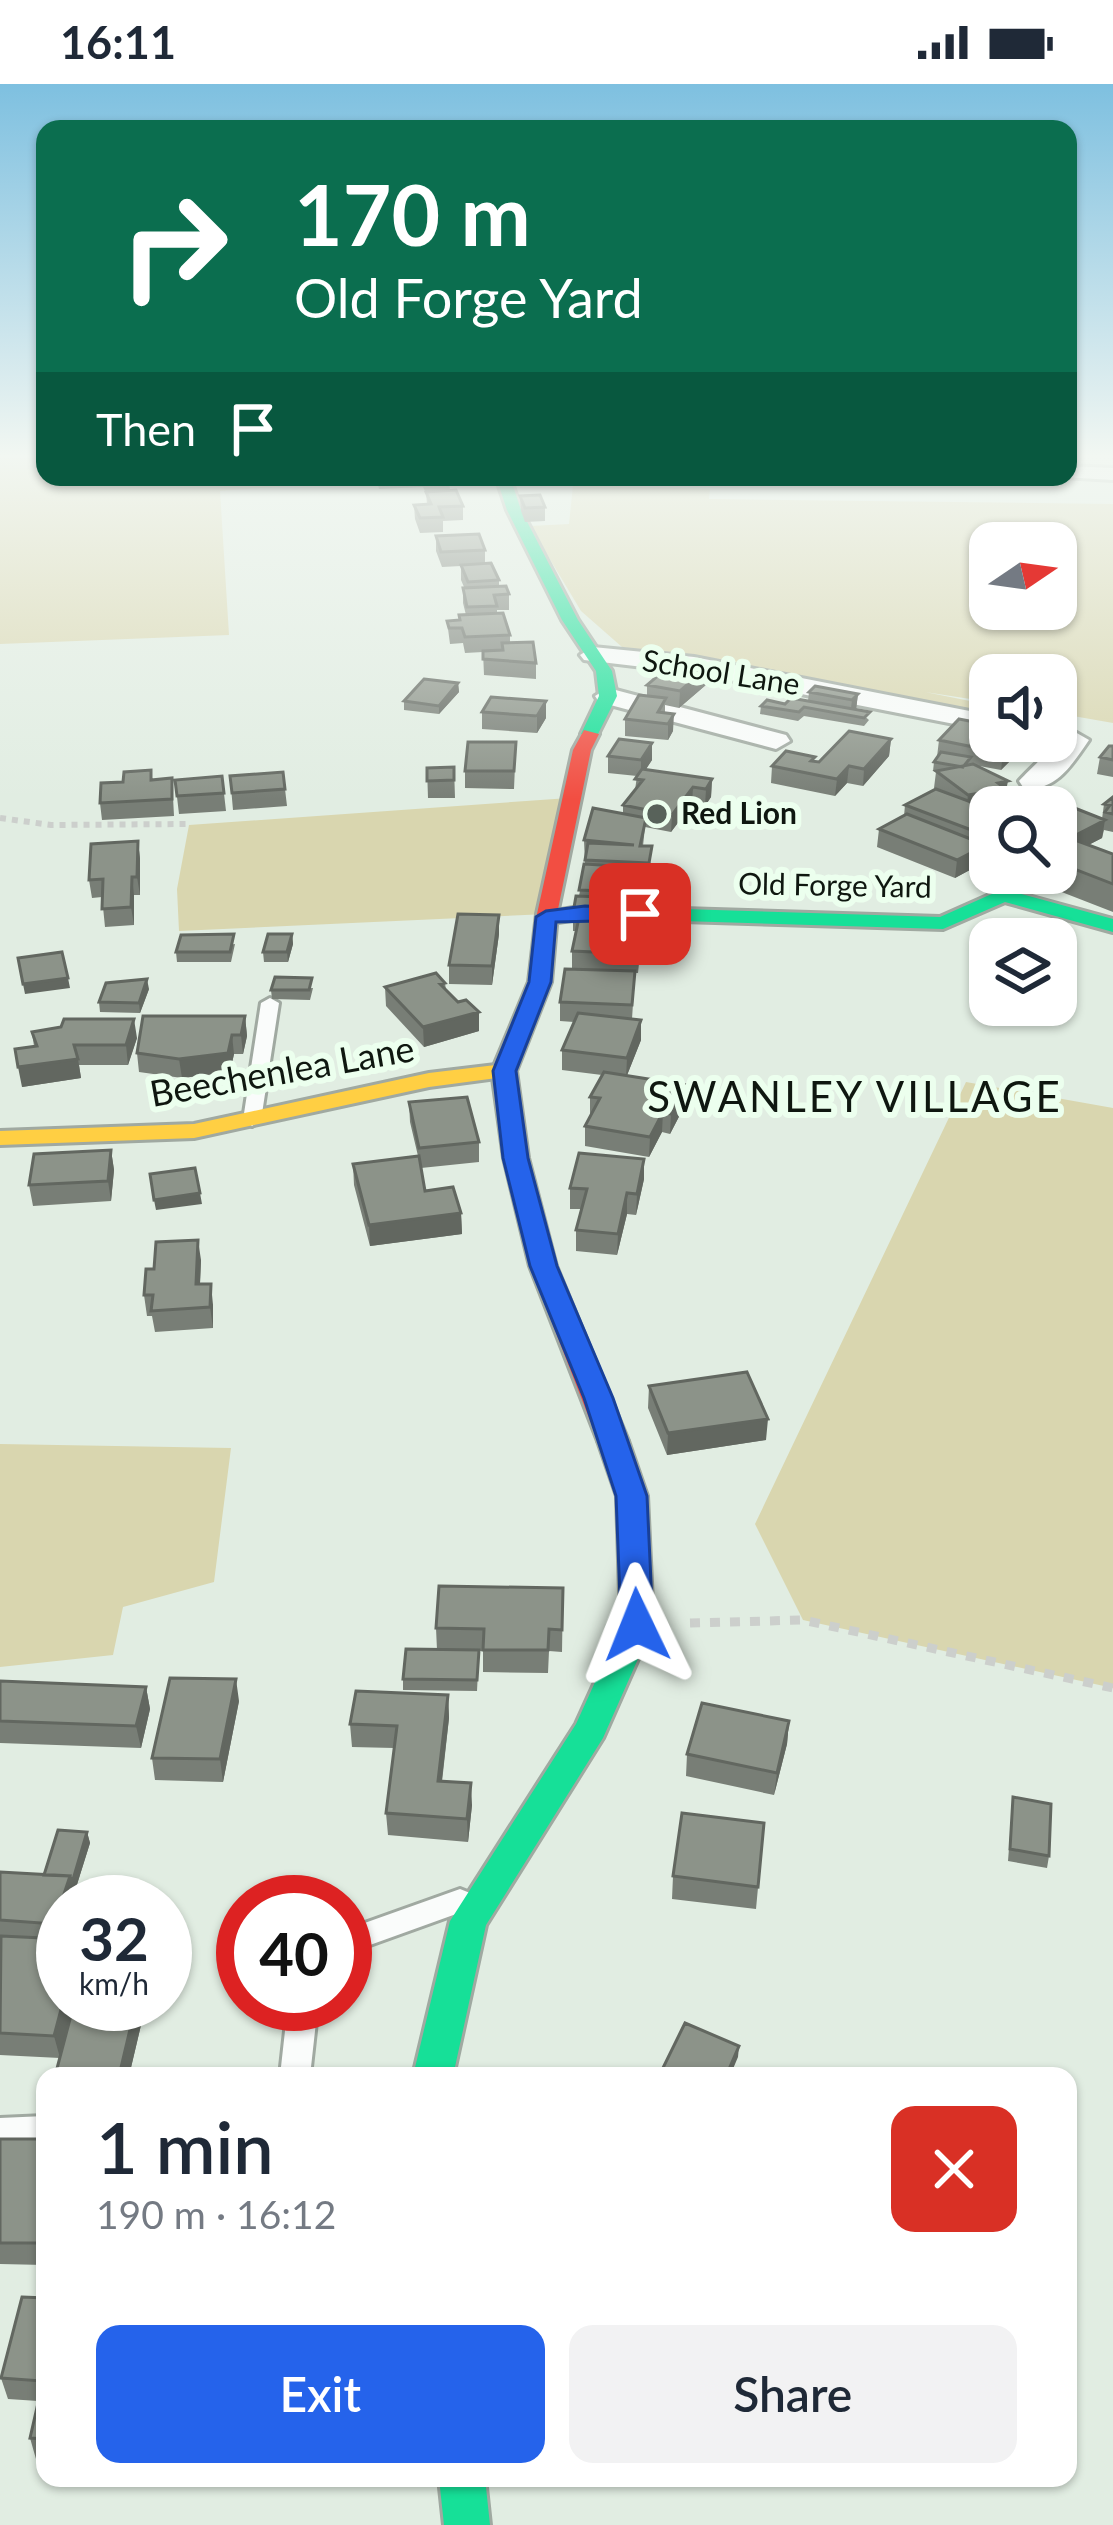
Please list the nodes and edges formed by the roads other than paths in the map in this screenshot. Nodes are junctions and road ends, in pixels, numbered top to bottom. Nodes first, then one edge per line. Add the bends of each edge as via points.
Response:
1 (545, 571) edge
2 (593, 655) junction
3 (608, 696) junction
4 (969, 719) edge
5 (1077, 740) edge
6 (776, 741) dead end
7 (1113, 746) edge
8 (1055, 762) edge
9 (1033, 781) dead end
10 (546, 917) junction
11 (1113, 926) edge
12 (270, 1003) edge
13 (504, 1071) junction
14 (252, 1120) junction
15 (0, 1138) edge
16 (483, 1893) junction
17 (372, 1932) edge
18 (300, 2031) edge
19 (296, 2067) edge
20 (435, 2067) edge
21 (36, 2130) edge
22 (0, 2132) edge
23 (463, 2487) edge
24 (466, 2525) edge

1 - 2 street
2 - 3 street
2 - 4 street, School Lane via 694,664
3 - 6 street
3 - 10 street via 582,750
5 - 7 street
8 - 9 street
10 - 11 street, Old Forge Yard via 944,923 1004,895
10 - 13 street via 540,982
12 - 14 lane
13 - 14 street, Beechenlea Lane
13 - 16 street via 544,1266 632,1496 637,1625 591,1729
14 - 15 street, Beechenlea Lane via 194,1131
16 - 17 lane
16 - 20 street via 468,1921
18 - 19 lane
21 - 22 lane
23 - 24 street

